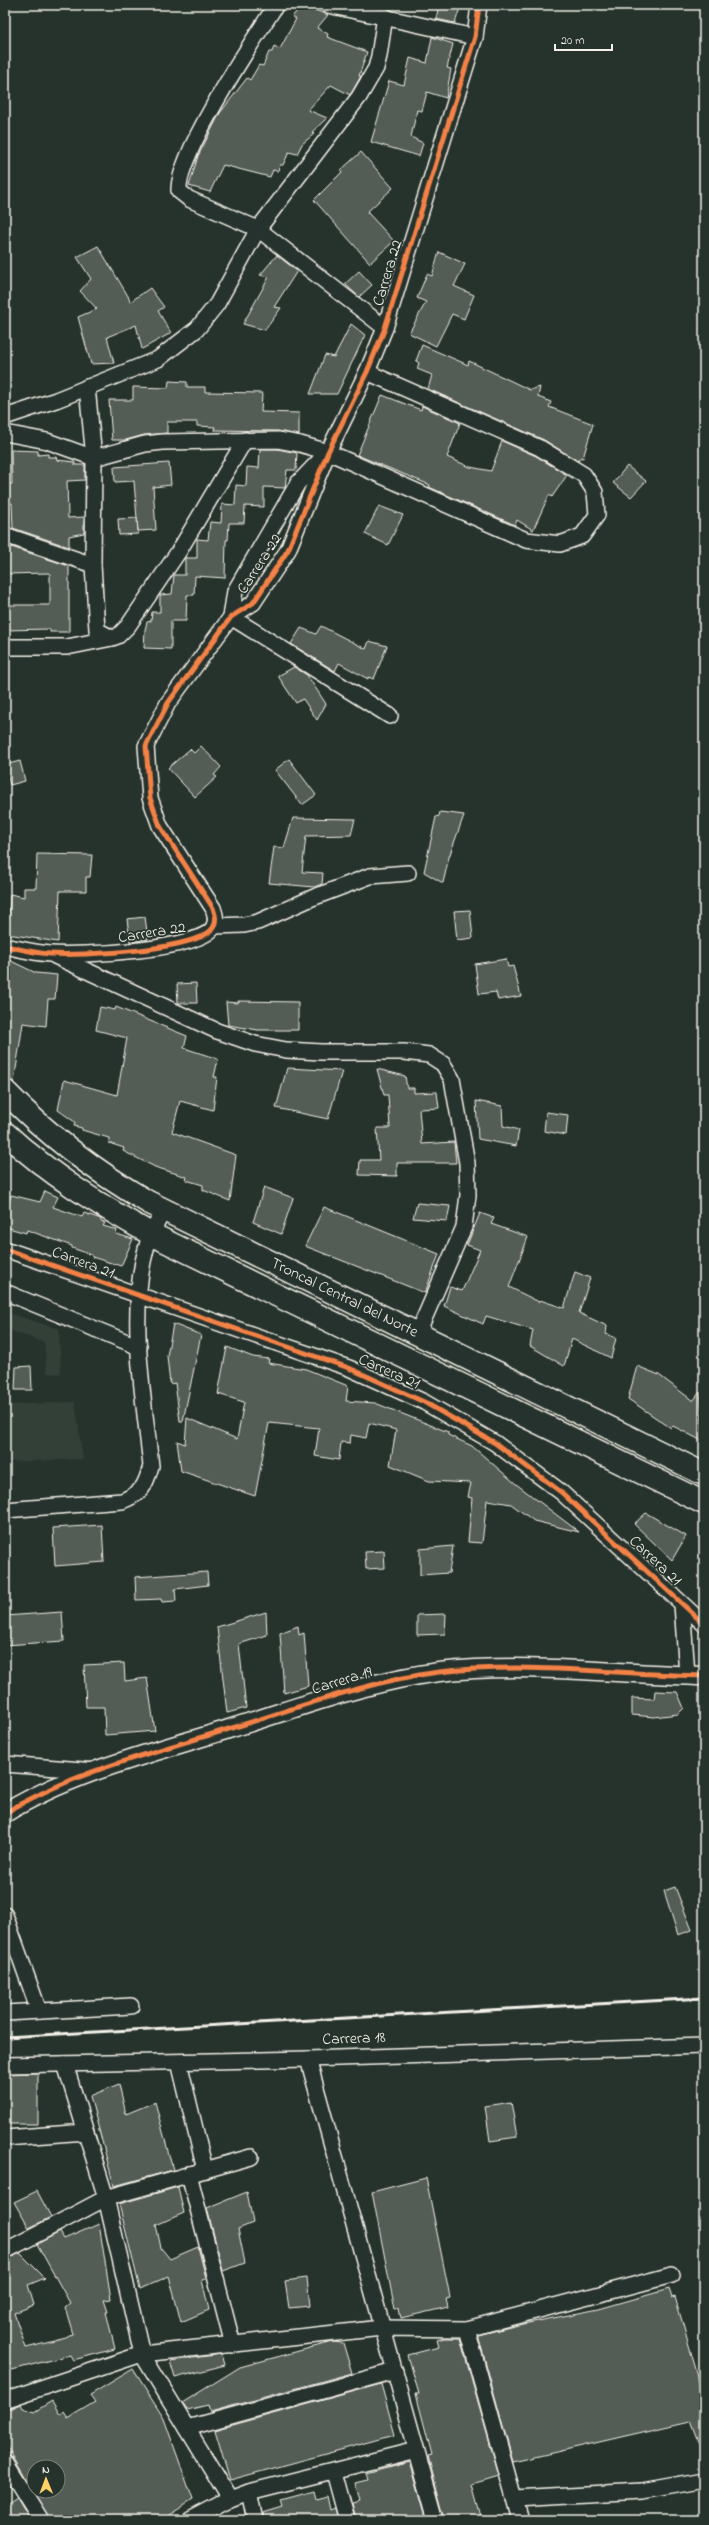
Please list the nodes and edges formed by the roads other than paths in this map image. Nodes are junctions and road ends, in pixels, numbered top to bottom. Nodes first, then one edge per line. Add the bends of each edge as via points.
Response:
1 (276, 5) edge
2 (328, 5) edge
3 (479, 5) edge
4 (385, 16) junction
5 (475, 37) junction
6 (258, 229) junction
7 (384, 328) junction
8 (367, 372) junction
9 (87, 387) junction
10 (5, 417) edge
11 (5, 433) edge
12 (245, 440) junction
13 (328, 452) junction
14 (94, 458) junction
15 (5, 535) edge
16 (93, 565) junction
17 (231, 617) junction
18 (112, 638) junction
19 (5, 647) edge
20 (390, 716) dead end
21 (408, 873) dead end
22 (214, 926) junction
23 (5, 946) edge
24 (50, 954) junction
25 (5, 1091) edge
26 (5, 1133) edge
27 (164, 1210) junction
28 (151, 1234) junction
29 (5, 1248) edge
30 (5, 1292) edge
31 (139, 1296) junction
32 (417, 1335) junction
33 (138, 1347) junction
34 (704, 1474) edge
35 (704, 1503) edge
36 (5, 1510) edge
37 (682, 1604) junction
38 (704, 1624) edge
39 (696, 1675) edge
40 (5, 1764) edge
41 (97, 1771) junction
42 (5, 1813) edge
43 (5, 1915) edge
44 (131, 2006) dead end
45 (39, 2011) junction
46 (5, 2013) edge
47 (704, 2046) edge
48 (308, 2058) junction
49 (179, 2062) junction
50 (65, 2064) junction
51 (5, 2065) edge
52 (86, 2132) junction
53 (5, 2138) edge
54 (251, 2157) dead end
55 (205, 2170) junction
56 (189, 2174) junction
57 (106, 2198) junction
58 (5, 2250) edge
59 (672, 2275) dead end
60 (382, 2328) junction
61 (467, 2329) junction
62 (233, 2345) junction
63 (142, 2354) junction
64 (395, 2371) junction
65 (5, 2400) edge
66 (186, 2428) junction
67 (416, 2450) junction
68 (5, 2462) edge
69 (334, 2472) junction
70 (704, 2480) edge
71 (11, 2484) edge
72 (249, 2492) junction
73 (515, 2498) junction
74 (230, 2499) junction
75 (41, 2520) edge
76 (190, 2520) edge
77 (255, 2520) edge
78 (347, 2520) edge
79 (436, 2520) edge
80 (520, 2520) edge

1 - 6 street via 214,105 182,169 178,186 179,191 189,199
2 - 4 street
3 - 5 street, Carrera 22
4 - 5 street
4 - 6 street via 380,56 362,91
5 - 7 street, Carrera 22
6 - 7 street
6 - 9 street via 217,304 197,329 158,359
7 - 8 street, Carrera 22
8 - 13 street, Carrera 22
8 - 13 street via 540,448 584,475 596,492 597,515 582,536 560,544 526,540
9 - 10 street
9 - 14 street
11 - 14 street via 47,442
12 - 13 street via 289,441
12 - 14 street via 163,442
12 - 18 street via 179,551 128,626
13 - 17 street, Carrera 22 via 298,483 235,591
13 - 17 street, Carrera 22 via 288,550 254,603
14 - 16 street
15 - 16 street
16 - 18 street via 98,630
17 - 20 street
17 - 22 street, Carrera 22 via 168,703 146,746 150,798 160,826 213,908 216,917
18 - 19 street via 67,647
21 - 22 street via 370,876 258,922
22 - 24 street, Carrera 22 via 205,935 189,942 105,954
23 - 24 street, Carrera 22
24 - 32 street via 217,1031 255,1044 286,1050 404,1052 429,1055 443,1064 452,1079 467,1163 468,1195 464,1227
25 - 27 highway, Troncal Central del Norte via 79,1157 121,1186
26 - 28 highway, Troncal Central del Norte via 47,1169 86,1196
27 - 28 street
27 - 32 highway, Troncal Central del Norte
28 - 31 street via 145,1249
28 - 35 highway, Troncal Central del Norte
29 - 31 street, Carrera 21
30 - 33 street
31 - 33 street
31 - 37 street, Carrera 21 via 349,1368 424,1402 495,1443 561,1492
32 - 34 highway, Troncal Central del Norte
33 - 36 street via 151,1466 146,1484 137,1495 122,1501
37 - 38 street, Carrera 21
37 - 39 street, Carrera 21
39 - 41 street, Carrera 19 via 524,1668 439,1672 388,1681
40 - 41 street
41 - 42 street, Carrera 19 via 23,1802
43 - 45 street
44 - 45 street
45 - 46 street
47 - 48 street, Carrera 18
48 - 49 street, Carrera 18
48 - 60 street
49 - 50 street, Carrera 18
49 - 55 street
50 - 51 street, Carrera 18
50 - 52 street
52 - 53 street
52 - 57 street
54 - 55 street
55 - 56 street
56 - 57 street
56 - 62 street
57 - 58 street
57 - 63 street
59 - 61 street
60 - 61 street
60 - 62 street
60 - 64 street
61 - 73 street
62 - 63 street
63 - 65 street
63 - 66 street
64 - 66 street
64 - 67 street
66 - 74 street
67 - 69 street
67 - 79 street
68 - 71 street
69 - 72 street
69 - 78 street
70 - 73 street via 642,2491
71 - 75 street
72 - 74 street
72 - 77 street
73 - 80 street
74 - 76 street

